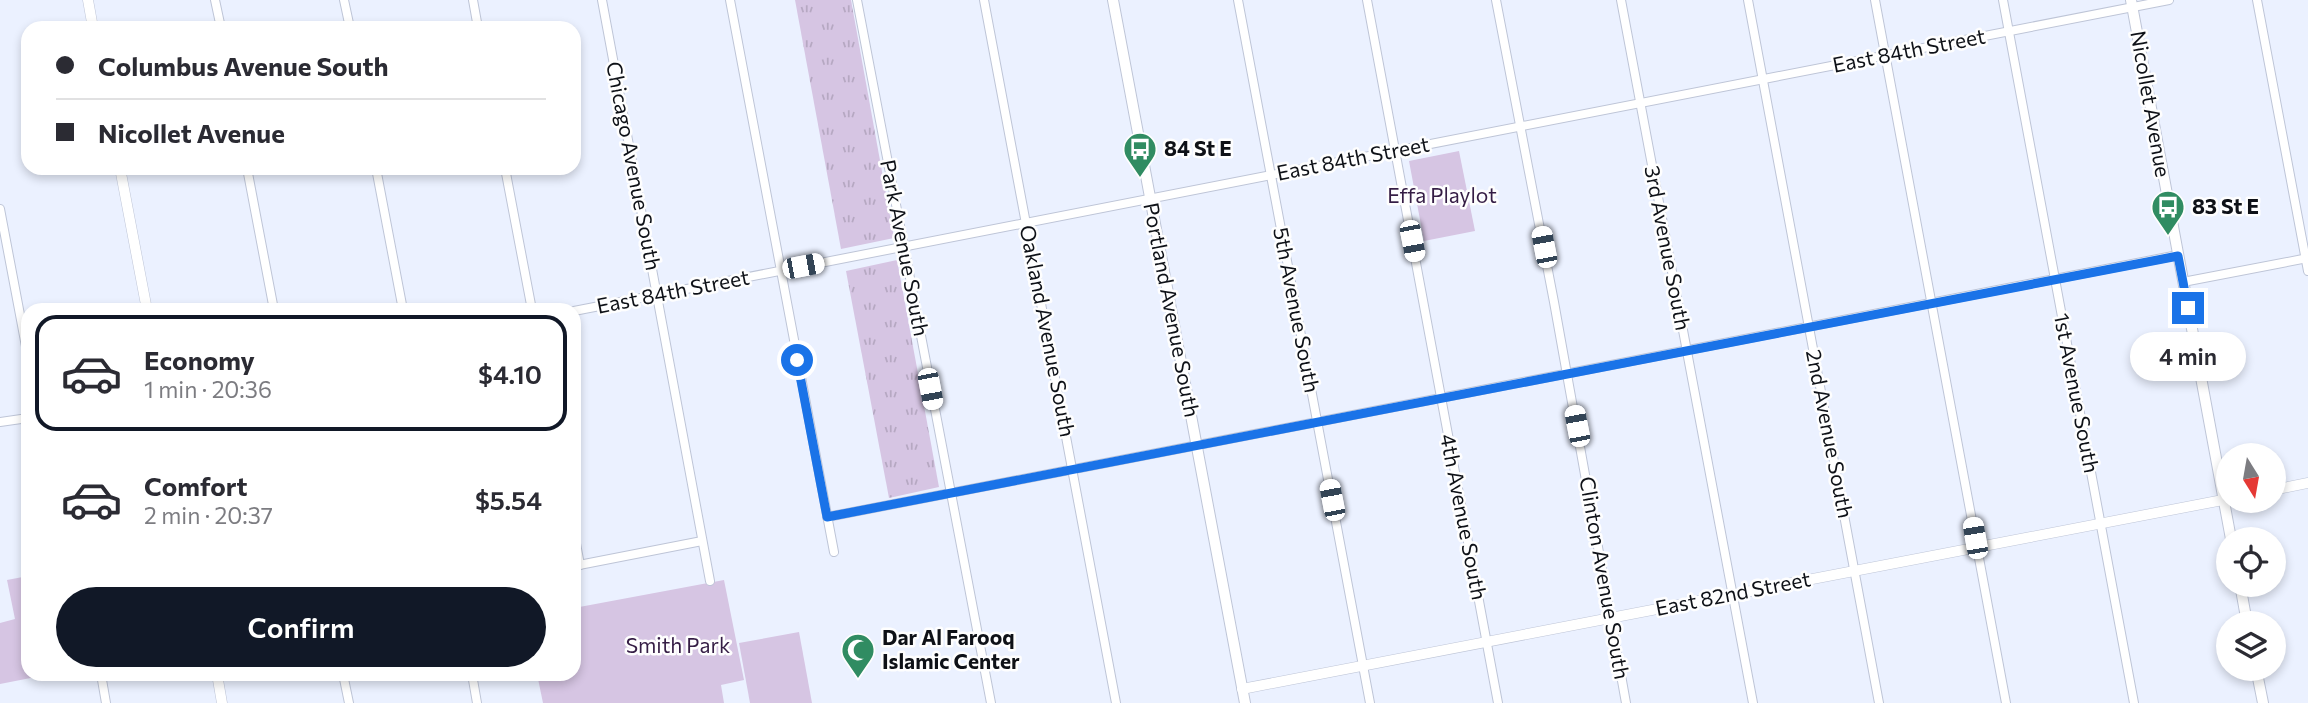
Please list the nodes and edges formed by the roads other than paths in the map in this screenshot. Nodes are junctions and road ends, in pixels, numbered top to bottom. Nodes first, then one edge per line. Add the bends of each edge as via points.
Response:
1 (88, 0) edge
2 (215, 0) edge
3 (344, 0) edge
4 (473, 0) edge
5 (603, 0) edge
6 (730, 0) edge
7 (857, 0) edge
8 (984, 0) edge
9 (1113, 0) edge
10 (1238, 0) edge
11 (1367, 0) edge
12 (1496, 0) edge
13 (1621, 0) edge
14 (1748, 0) edge
15 (1875, 0) edge
16 (2003, 0) edge
17 (2169, 0) edge
18 (2257, 0) edge
19 (2131, 4) edge
20 (92, 21) edge
21 (220, 21) edge
22 (348, 21) edge
23 (477, 21) edge
24 (2009, 31) junction
25 (1886, 55) junction
26 (1763, 79) junction
27 (1640, 103) junction
28 (1520, 126) junction
29 (1395, 151) junction
30 (121, 175) edge
31 (248, 175) edge
32 (377, 175) edge
33 (506, 175) edge
34 (1271, 175) junction
35 (1150, 199) junction
36 (0, 209) edge
37 (1026, 223) junction
38 (904, 247) junction
39 (2178, 256) junction
40 (2307, 258) edge
41 (780, 270) junction
42 (2308, 271) edge
43 (2055, 279) junction
44 (2183, 282) junction
45 (657, 295) junction
46 (146, 303) edge
47 (273, 303) edge
48 (402, 303) edge
49 (531, 303) edge
50 (1932, 303) junction
51 (581, 310) edge
52 (21, 320) edge
53 (1809, 327) junction
54 (1687, 350) junction
55 (1567, 373) junction
56 (1441, 398) junction
57 (21, 419) edge
58 (0, 422) edge
59 (1317, 422) junction
60 (1196, 445) junction
61 (2216, 449) edge
62 (1073, 469) junction
63 (2308, 483) edge
64 (2286, 487) edge
65 (950, 493) junction
66 (2216, 501) edge
67 (827, 517) junction
68 (2100, 523) junction
69 (702, 541) junction
70 (1977, 547) junction
71 (834, 552) dead end
72 (581, 565) edge
73 (1854, 571) junction
74 (710, 581) dead end
75 (1732, 594) junction
76 (1613, 618) junction
77 (1486, 642) junction
78 (1363, 666) junction
79 (102, 681) edge
80 (218, 681) edge
81 (344, 681) edge
82 (473, 681) edge
83 (2259, 681) edge
84 (1242, 689) junction
85 (106, 703) edge
86 (222, 703) edge
87 (349, 703) edge
88 (477, 703) edge
89 (990, 703) edge
90 (1116, 703) edge
91 (1245, 703) edge
92 (1370, 703) edge
93 (1498, 703) edge
94 (1626, 703) edge
95 (1753, 703) edge
96 (1879, 703) edge
97 (2007, 703) edge
98 (2134, 703) edge
99 (2263, 703) edge

1 - 20 street
2 - 21 street
3 - 22 street
4 - 23 street
5 - 45 street, Chicago Avenue South
6 - 41 street
7 - 38 street, Park Avenue South
8 - 37 street, Oakland Avenue South
9 - 35 main road, Portland Avenue South
10 - 34 street, 5th Avenue South
11 - 29 street, 4th Avenue South
12 - 28 street, Clinton Avenue South
13 - 27 street, 3rd Avenue South
14 - 26 street, 2nd Avenue South
15 - 25 street
16 - 24 street, 1st Avenue South
17 - 19 street, East 84th Street
18 - 40 street
19 - 24 street, East 84th Street
19 - 39 main road, Nicollet Avenue
24 - 25 street, East 84th Street
24 - 43 street, 1st Avenue South
25 - 26 street, East 84th Street
25 - 50 street
26 - 27 street, East 84th Street
26 - 53 street, 2nd Avenue South
27 - 28 street, East 84th Street
27 - 54 street, 3rd Avenue South
28 - 29 street, East 84th Street
28 - 55 street, Clinton Avenue South
29 - 34 street, East 84th Street
29 - 56 street, 4th Avenue South
30 - 46 street
31 - 47 street
32 - 48 street
33 - 49 street
34 - 35 street, East 84th Street
34 - 59 street, 5th Avenue South
35 - 37 street, East 84th Street
35 - 60 main road, Portland Avenue South
36 - 52 street
37 - 38 street, East 84th Street
37 - 62 street, Oakland Avenue South
38 - 41 street, East 84th Street
38 - 65 street, Park Avenue South
39 - 43 street
39 - 44 main road, Nicollet Avenue
40 - 42 street
40 - 44 street
41 - 45 street, East 84th Street
41 - 67 street
43 - 50 street
43 - 68 street, 1st Avenue South
44 - 61 main road, Nicollet Avenue
45 - 51 street, East 84th Street
45 - 69 street, Chicago Avenue South
50 - 53 street
50 - 70 street
53 - 54 street
53 - 73 street, 2nd Avenue South
54 - 55 street
54 - 75 street, 3rd Avenue South
55 - 56 street
55 - 76 street, Clinton Avenue South
56 - 59 street
56 - 77 street, 4th Avenue South
57 - 58 street
59 - 60 street
59 - 78 street, 5th Avenue South
60 - 62 street
60 - 84 main road, Portland Avenue South
62 - 65 street
62 - 90 street, Oakland Avenue South
63 - 64 street
65 - 67 street
65 - 89 street, Park Avenue South
66 - 68 street, East 82nd Street
67 - 71 street
68 - 70 street, East 82nd Street
68 - 98 street, 1st Avenue South
69 - 72 street
69 - 74 street, Chicago Avenue South
70 - 73 street, East 82nd Street
70 - 97 street
73 - 75 street, East 82nd Street
73 - 96 street, 2nd Avenue South
75 - 76 street, East 82nd Street
75 - 95 street, 3rd Avenue South
76 - 77 street, East 82nd Street
76 - 94 street, Clinton Avenue South
77 - 78 street, East 82nd Street
77 - 93 street, 4th Avenue South
78 - 84 street, East 82nd Street
78 - 92 street, 5th Avenue South
79 - 85 street
80 - 86 street
81 - 87 street
82 - 88 street
83 - 99 main road
84 - 91 main road, Portland Avenue South

